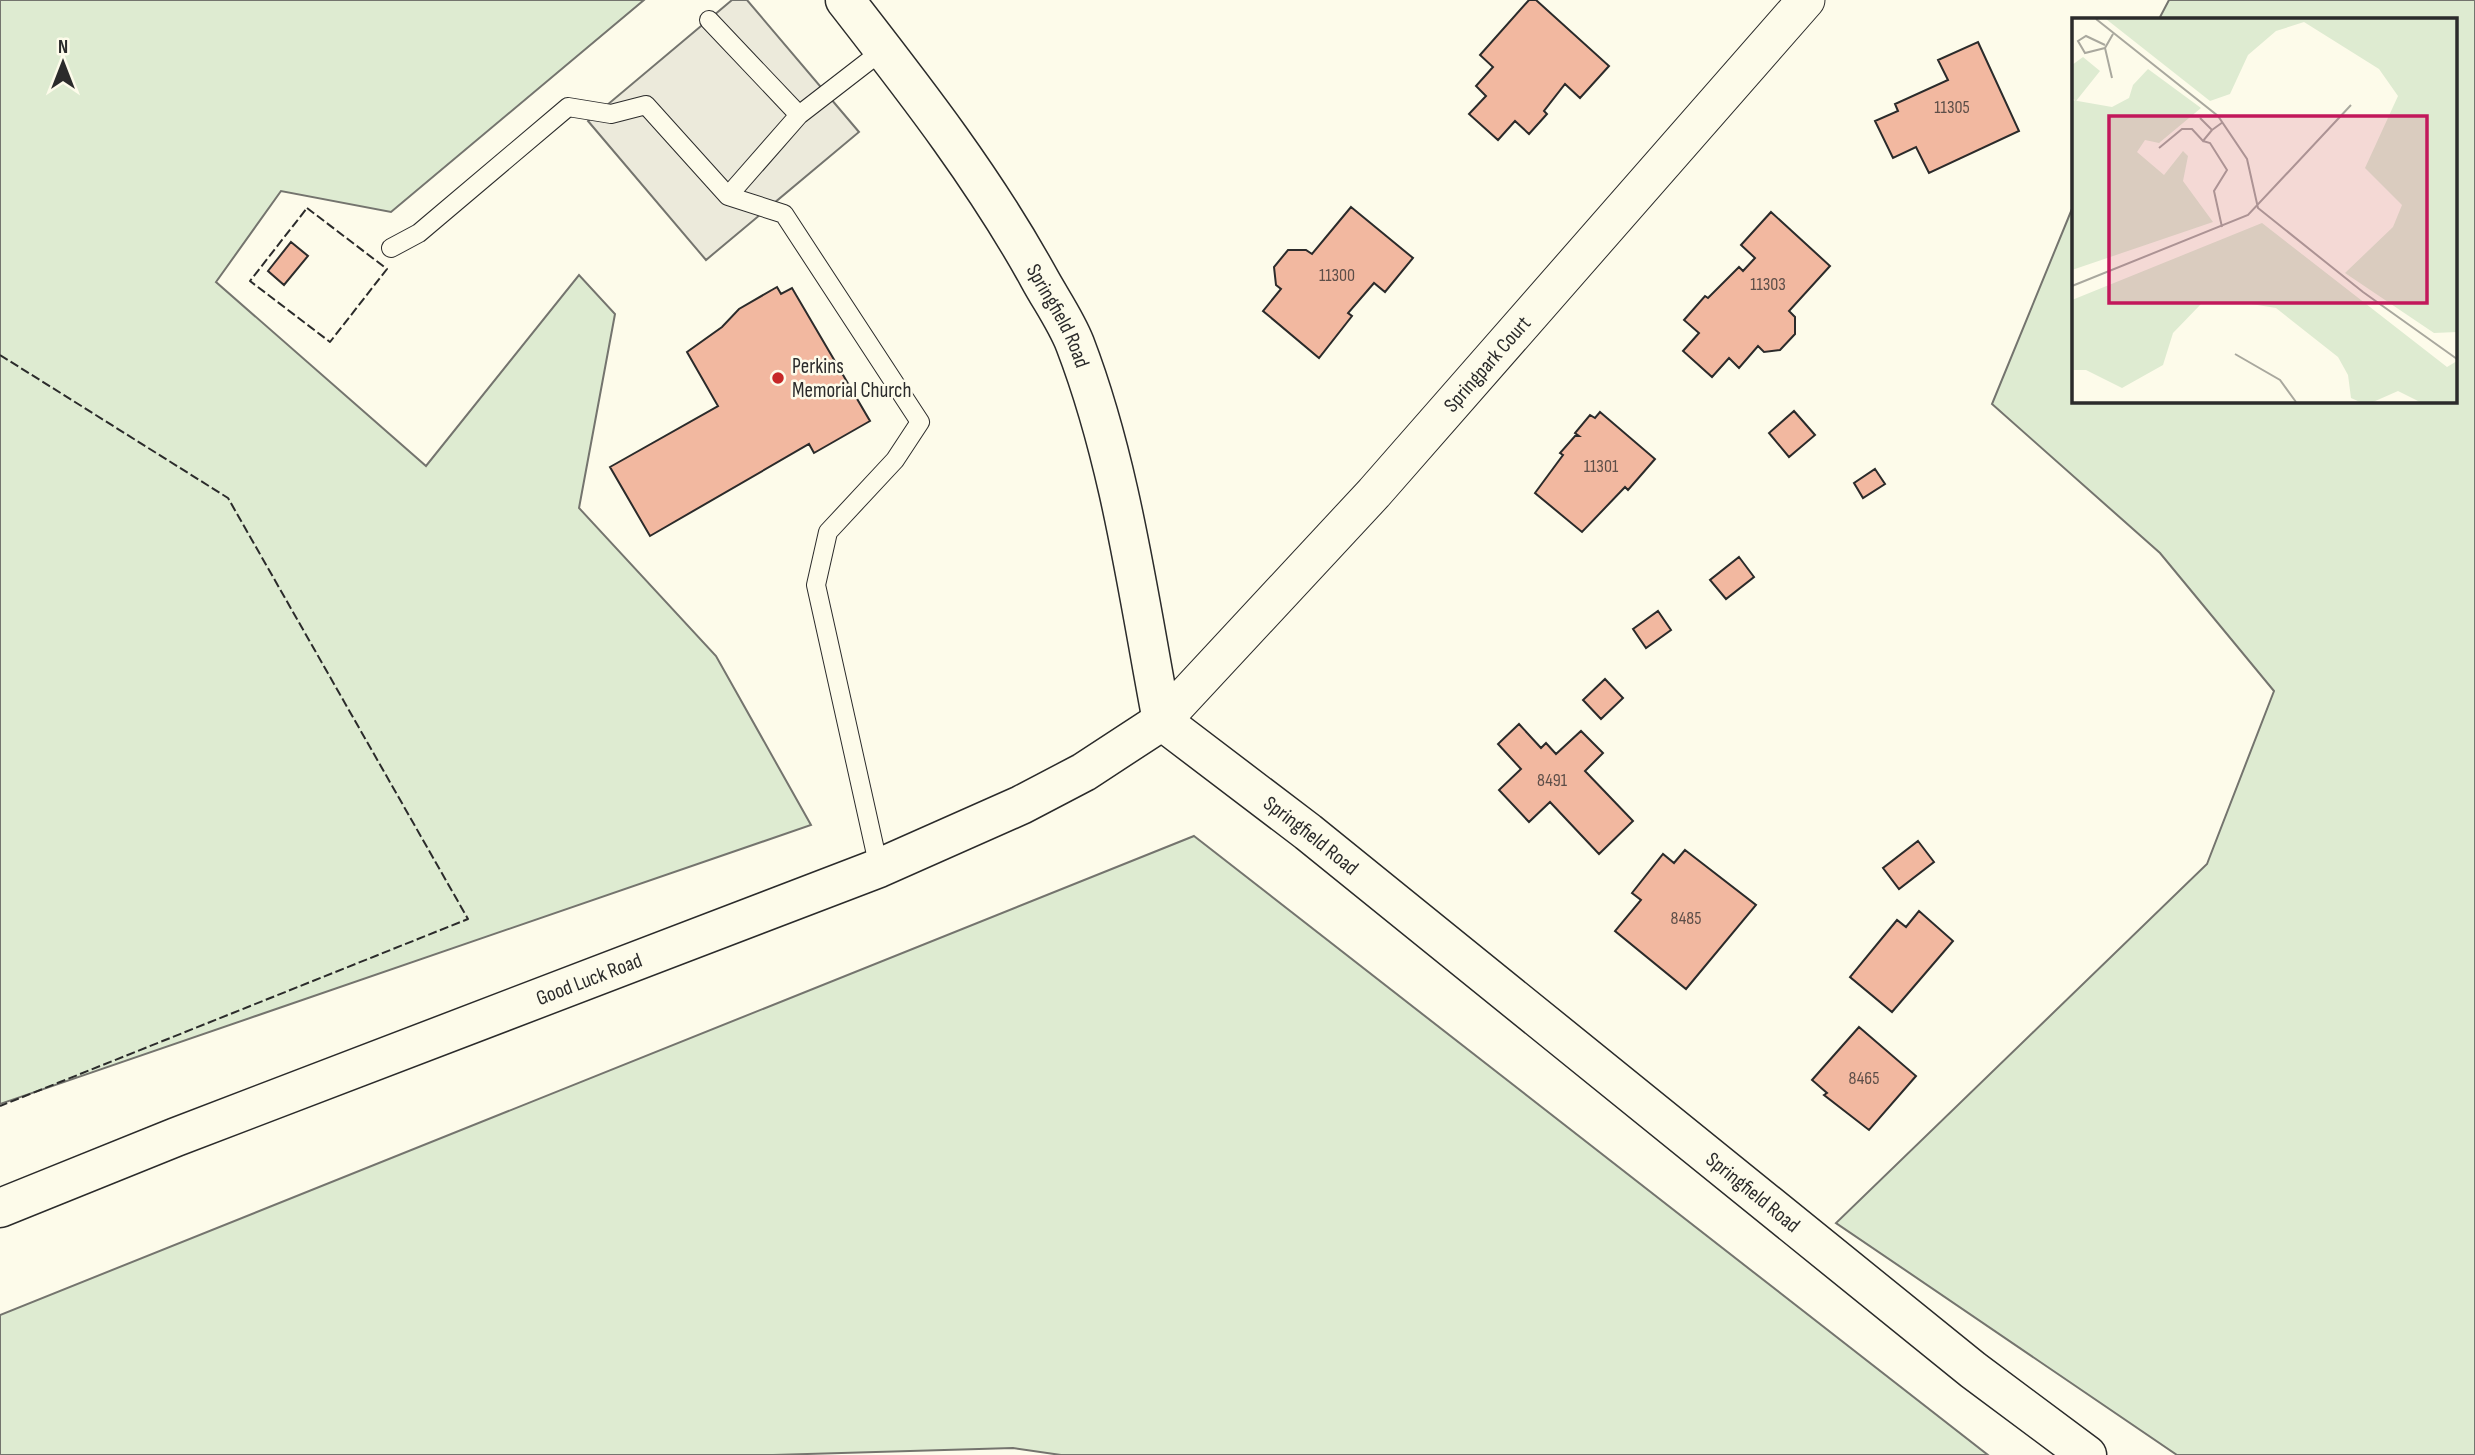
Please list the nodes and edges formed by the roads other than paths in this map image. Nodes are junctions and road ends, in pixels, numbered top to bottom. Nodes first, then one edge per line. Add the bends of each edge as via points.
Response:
1 (845, 0) edge
2 (1807, 0) edge
3 (709, 20) dead end
4 (883, 50) junction
5 (799, 116) junction
6 (728, 196) junction
7 (391, 248) dead end
8 (1162, 721) junction
9 (879, 868) junction
10 (0, 1208) edge
11 (2087, 1455) edge

1 - 4 street, Springfield Road
2 - 8 street, Springpark Court via 1383,483
3 - 5 lane
4 - 5 lane
4 - 8 street, Springfield Road via 954,140 1025,252 1073,341 1097,408 1125,524
5 - 6 lane
6 - 7 lane via 646,106 611,114 568,107 419,233
6 - 9 lane via 784,214 920,422 895,460 828,532 816,586
8 - 9 street, Good Luck Road via 1031,800
8 - 11 street, Springfield Road via 1308,832 1973,1370
9 - 10 street, Good Luck Road

